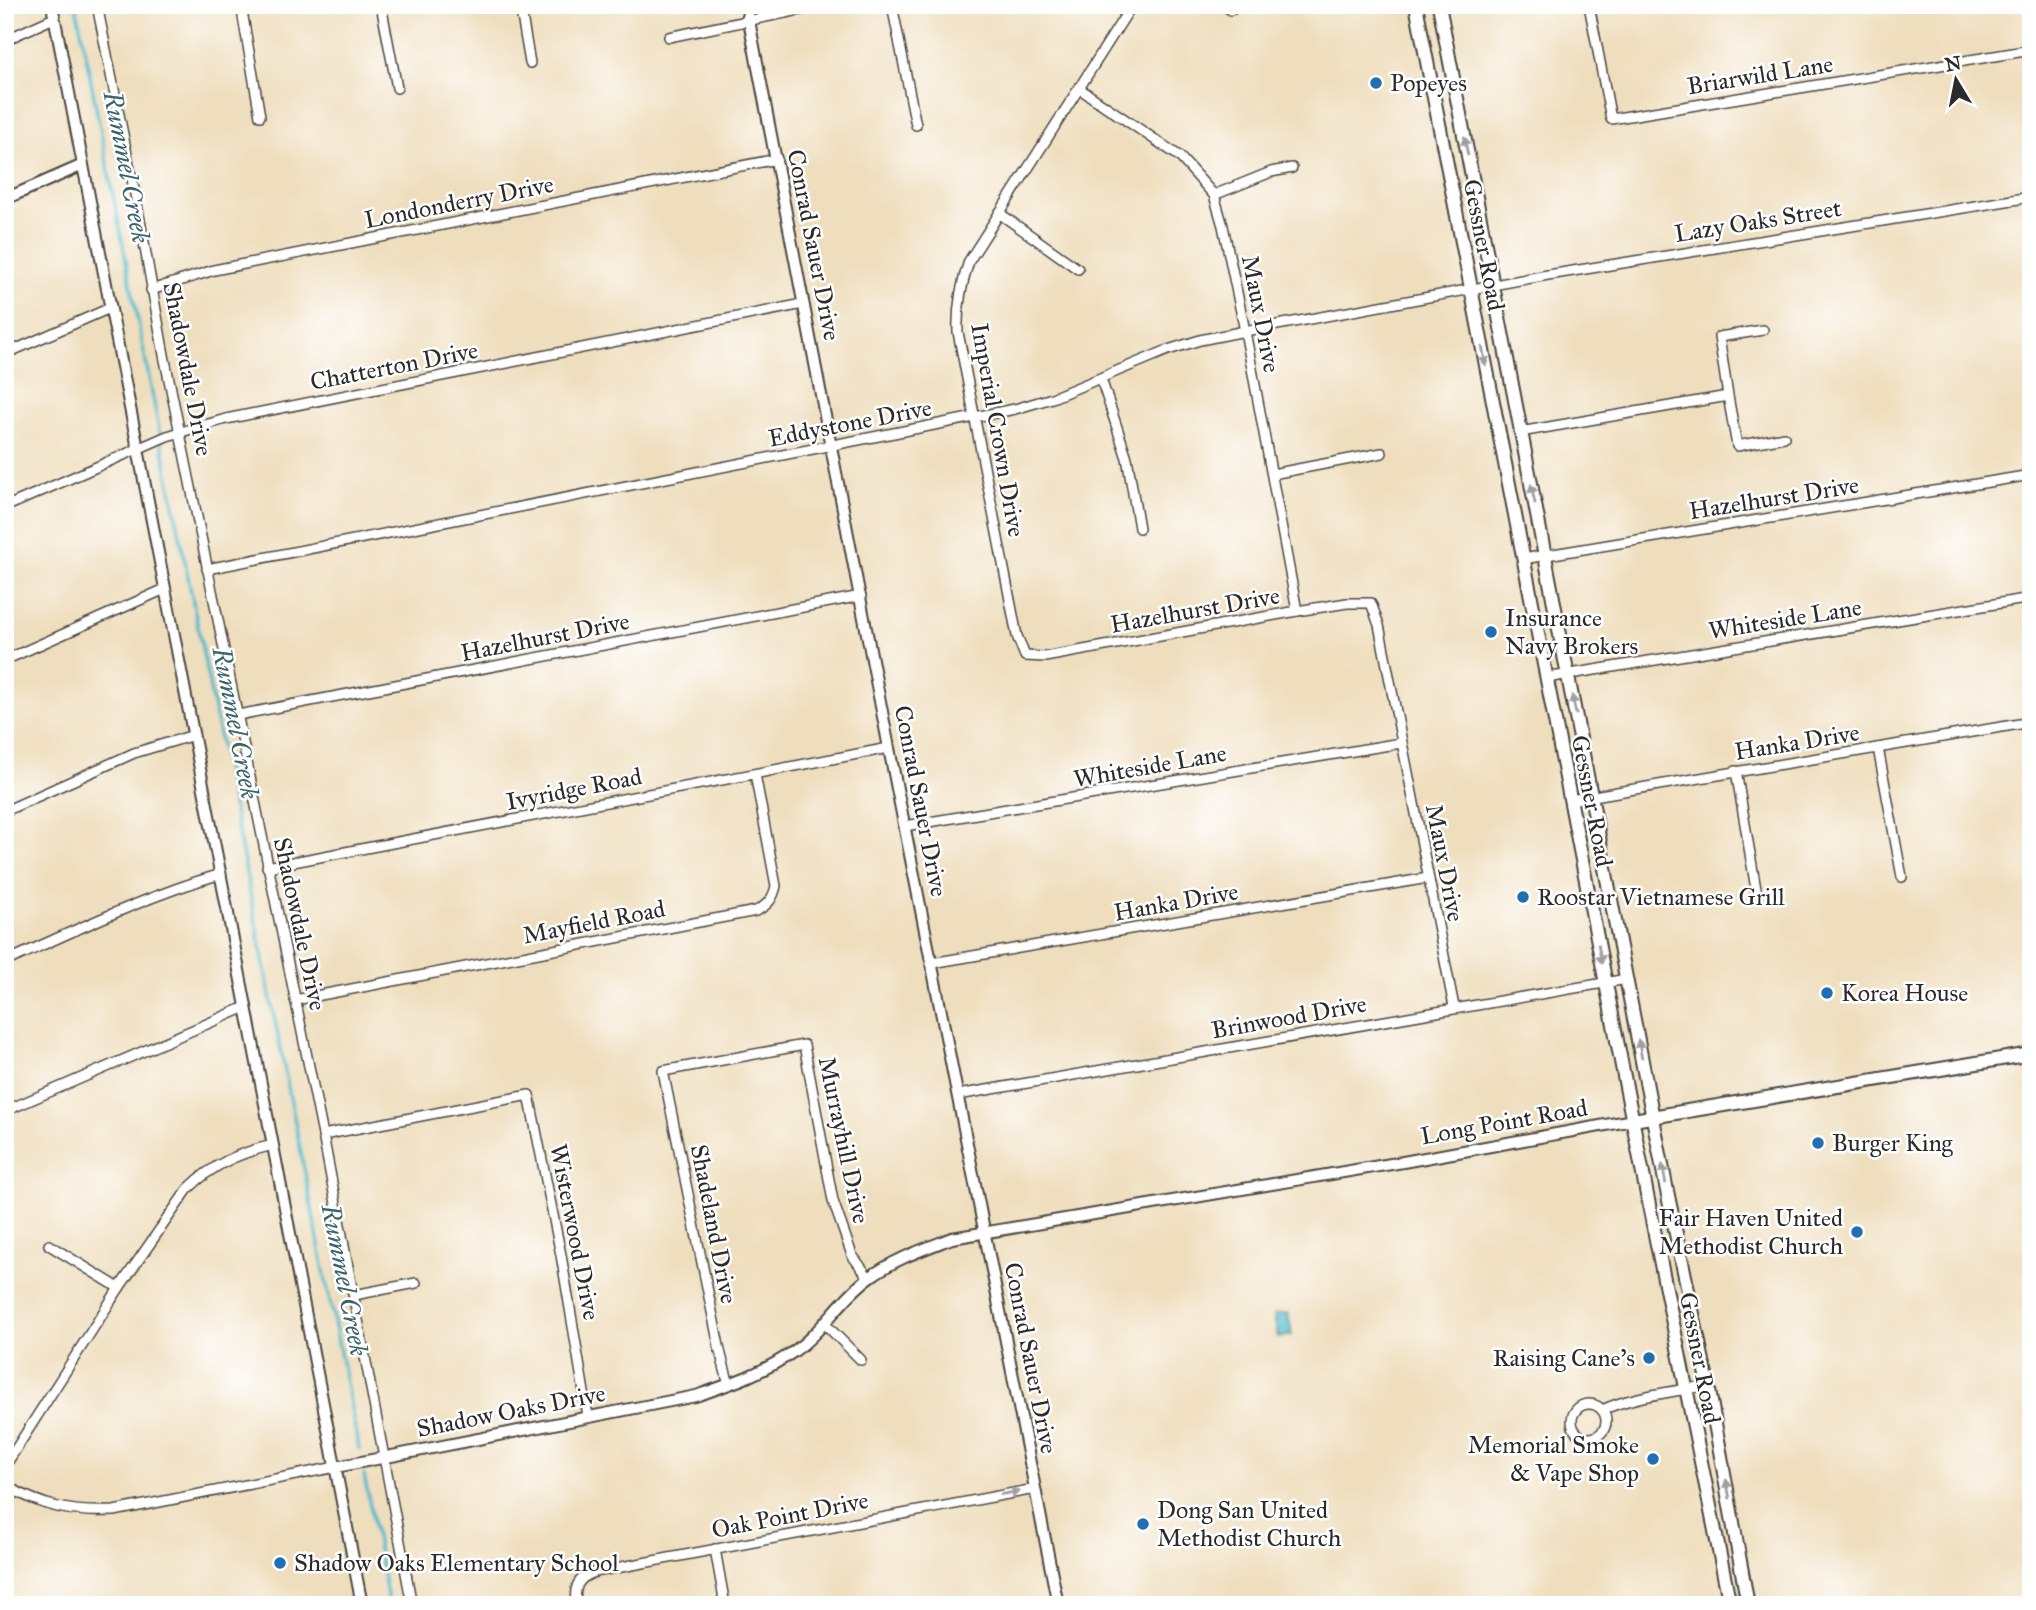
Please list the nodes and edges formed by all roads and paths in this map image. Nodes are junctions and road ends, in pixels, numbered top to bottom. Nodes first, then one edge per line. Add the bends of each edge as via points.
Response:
1 (52, 5) edge
2 (97, 5) edge
3 (241, 5) edge
4 (382, 5) edge
5 (520, 5) edge
6 (746, 5) edge
7 (824, 5) edge
8 (892, 5) edge
9 (1132, 5) edge
10 (1416, 5) edge
11 (1438, 5) edge
12 (1589, 5) edge
13 (54, 18) junction
14 (749, 19) junction
15 (669, 37) dead end
16 (5, 40) edge
17 (2031, 50) edge
18 (530, 63) dead end
19 (397, 88) dead end
20 (1080, 89) junction
21 (260, 116) dead end
22 (916, 125) dead end
23 (777, 159) junction
24 (83, 165) junction
25 (1292, 168) dead end
26 (1214, 195) junction
27 (2031, 197) edge
28 (5, 199) edge
29 (999, 213) junction
30 (1078, 269) dead end
31 (1492, 285) junction
32 (1471, 289) junction
33 (151, 290) junction
34 (803, 304) junction
35 (110, 307) junction
36 (1763, 330) dead end
37 (1245, 331) junction
38 (5, 354) edge
39 (1101, 379) junction
40 (1728, 396) junction
41 (975, 418) junction
42 (179, 431) junction
43 (1520, 432) junction
44 (1784, 437) dead end
45 (832, 447) junction
46 (138, 449) junction
47 (1381, 453) dead end
48 (1272, 474) junction
49 (2031, 475) edge
50 (5, 507) edge
51 (1139, 528) dead end
52 (1545, 555) junction
53 (1523, 559) junction
54 (207, 569) junction
55 (165, 589) junction
56 (860, 596) junction
57 (2031, 598) edge
58 (1371, 603) joint
59 (1297, 611) junction
60 (1025, 656) joint
61 (5, 660) edge
62 (1567, 674) junction
63 (1546, 678) junction
64 (237, 715) junction
65 (2031, 722) edge
66 (194, 735) junction
67 (1401, 743) junction
68 (889, 748) junction
69 (1878, 748) junction
70 (1736, 771) junction
71 (755, 774) junction
72 (1593, 796) junction
73 (1570, 800) junction
74 (5, 811) edge
75 (905, 826) junction
76 (267, 867) junction
77 (220, 874) junction
78 (1902, 877) dead end
79 (1428, 878) junction
80 (1757, 895) dead end
81 (5, 962) edge
82 (932, 963) junction
83 (1627, 978) junction
84 (1605, 982) junction
85 (295, 1000) junction
86 (246, 1007) junction
87 (1454, 1007) junction
88 (2031, 1054) edge
89 (663, 1071) joint
90 (957, 1095) junction
91 (5, 1111) edge
92 (1654, 1116) junction
93 (1633, 1120) junction
94 (323, 1135) junction
95 (273, 1145) junction
96 (985, 1232) junction
97 (49, 1245) dead end
98 (869, 1278) junction
99 (416, 1283) dead end
100 (119, 1288) junction
101 (355, 1295) junction
102 (825, 1324) junction
103 (861, 1360) dead end
104 (729, 1385) junction
105 (1708, 1385) junction
106 (1685, 1390) junction
107 (1602, 1410) dead end
108 (588, 1416) junction
109 (382, 1458) junction
110 (5, 1466) edge
111 (336, 1467) junction
112 (5, 1485) edge
113 (1035, 1489) junction
114 (1732, 1516) junction
115 (1711, 1520) junction
116 (715, 1549) junction
117 (362, 1605) edge
118 (412, 1605) edge
119 (576, 1605) edge
120 (725, 1605) edge
121 (1058, 1605) edge
122 (1730, 1605) edge
123 (1748, 1605) edge

1 - 13 street
2 - 33 street, Shadowdale Drive
3 - 21 street
4 - 19 street
5 - 18 street
6 - 14 street, Conrad Sauer Drive
7 - 14 street
8 - 22 street
9 - 20 street, Imperial Crown Drive
10 - 32 main road, Gessner Road
31 -> 11 main road, Gessner Road
12 - 17 street, Briarwild Lane via 1611,119
13 - 16 street
13 - 24 street
14 - 15 street
14 - 23 street, Conrad Sauer Drive
20 - 26 street, Maux Drive via 1179,156
20 - 29 street, Imperial Crown Drive
23 - 33 street, Londonderry Drive via 214,270
23 - 34 street, Conrad Sauer Drive
24 - 28 street
24 - 35 street
25 - 26 street
26 - 37 street, Maux Drive
27 - 31 street, Lazy Oaks Street
29 - 30 street
29 - 41 street, Imperial Crown Drive via 969,261 957,307
31 - 32 street, Eddystone Drive
31 - 43 main road, Gessner Road
32 - 37 street, Eddystone Drive
32 -> 53 main road, Gessner Road
33 - 42 street, Shadowdale Drive
34 - 42 street, Chatterton Drive
34 - 45 street, Conrad Sauer Drive
35 - 38 street
35 - 46 street
36 - 40 street via 1719,337
37 - 39 street, Eddystone Drive via 1168,350
37 - 48 street, Maux Drive
39 - 41 street, Eddystone Drive via 1052,398
39 - 51 street via 1127,458
40 - 43 street
40 - 44 street via 1737,446
41 - 45 street, Eddystone Drive
41 - 60 street, Imperial Crown Drive via 1017,636
42 - 46 street, Chatterton Drive
42 - 54 street, Shadowdale Drive
52 -> 43 main road, Gessner Road
45 - 54 street, Eddystone Drive
45 - 56 street, Conrad Sauer Drive
46 - 50 street, Chatterton Drive
46 - 55 street
47 - 48 street
48 - 59 street, Maux Drive
49 - 52 street, Hazelhurst Drive
52 - 53 street, Hazelhurst Drive
52 - 62 main road, Gessner Road
53 - 63 main road, Gessner Road
54 - 64 street, Shadowdale Drive
55 - 61 street
55 - 66 street
56 - 64 street, Hazelhurst Drive
56 - 68 street, Conrad Sauer Drive
57 - 62 street, Whiteside Lane
58 - 59 street, Hazelhurst Drive
58 - 67 street, Maux Drive via 1380,625
59 - 60 street, Hazelhurst Drive via 1045,657
62 - 63 street, Whiteside Lane
72 -> 62 main road, Gessner Road
63 - 73 main road, Gessner Road
64 - 76 street, Shadowdale Drive
65 - 69 street, Hanka Drive
66 - 74 street via 134,753
66 - 77 street
67 - 75 street, Whiteside Lane
67 - 79 street, Maux Drive
68 - 71 street, Ivyridge Road
68 - 75 street, Conrad Sauer Drive
69 - 70 street, Hanka Drive
69 - 78 street
70 - 72 street, Hanka Drive
70 - 80 street
71 - 76 street, Ivyridge Road
71 - 85 street, Mayfield Road via 776,886 767,905
72 - 73 street, Hanka Drive
72 - 83 main road, Gessner Road
73 -> 84 main road, Gessner Road
75 - 82 street, Conrad Sauer Drive
76 - 85 street, Shadowdale Drive
77 - 81 street via 132,905
77 - 86 street
79 - 82 street, Hanka Drive
79 - 87 street, Maux Drive
82 - 90 street, Conrad Sauer Drive
83 - 84 street, Brinwood Drive
92 -> 83 main road, Gessner Road
84 - 87 street, Brinwood Drive
84 - 93 main road, Gessner Road
85 - 94 street, Shadowdale Drive
86 - 91 street
86 - 95 street
87 - 90 street, Brinwood Drive
88 - 92 main road, Long Point Road
89 - 98 street, Murrayhill Drive via 804,1045 833,1201 852,1255
89 - 104 street, Shadeland Drive
90 - 96 street, Conrad Sauer Drive
92 - 93 main road, Long Point Road
105 -> 92 main road, Gessner Road
93 - 96 street, Long Point Road
93 - 106 main road, Gessner Road
94 - 101 street, Shadowdale Drive
94 - 108 street, Wisterwood Drive via 529,1095
95 - 100 street via 245,1151 201,1176 176,1204
95 - 111 street
96 - 98 street, Shadow Oaks Drive via 921,1250
96 - 113 street, Conrad Sauer Drive
97 - 100 street
98 - 102 street, Shadow Oaks Drive
99 - 101 street
100 - 110 street
101 - 109 street, Shadowdale Drive
102 - 103 street
102 - 104 street, Shadow Oaks Drive via 762,1372
104 - 108 street, Shadow Oaks Drive via 696,1396
105 - 106 street
114 -> 105 main road, Gessner Road
106 - 107 street via 1627,1399
106 - 115 main road, Gessner Road
108 - 109 street, Shadow Oaks Drive
109 - 111 street, Shadow Oaks Drive
109 - 118 street, Shadowdale Drive
111 - 112 street, Shadow Oaks Drive via 114,1511 50,1506
111 - 117 street
116 -> 113 street, Oak Point Drive
113 - 121 street, Conrad Sauer Drive
114 - 115 main road
114 - 123 main road, Gessner Road
115 - 122 main road, Gessner Road
116 - 119 street, Oak Point Drive via 584,1576 577,1582
116 - 120 street

